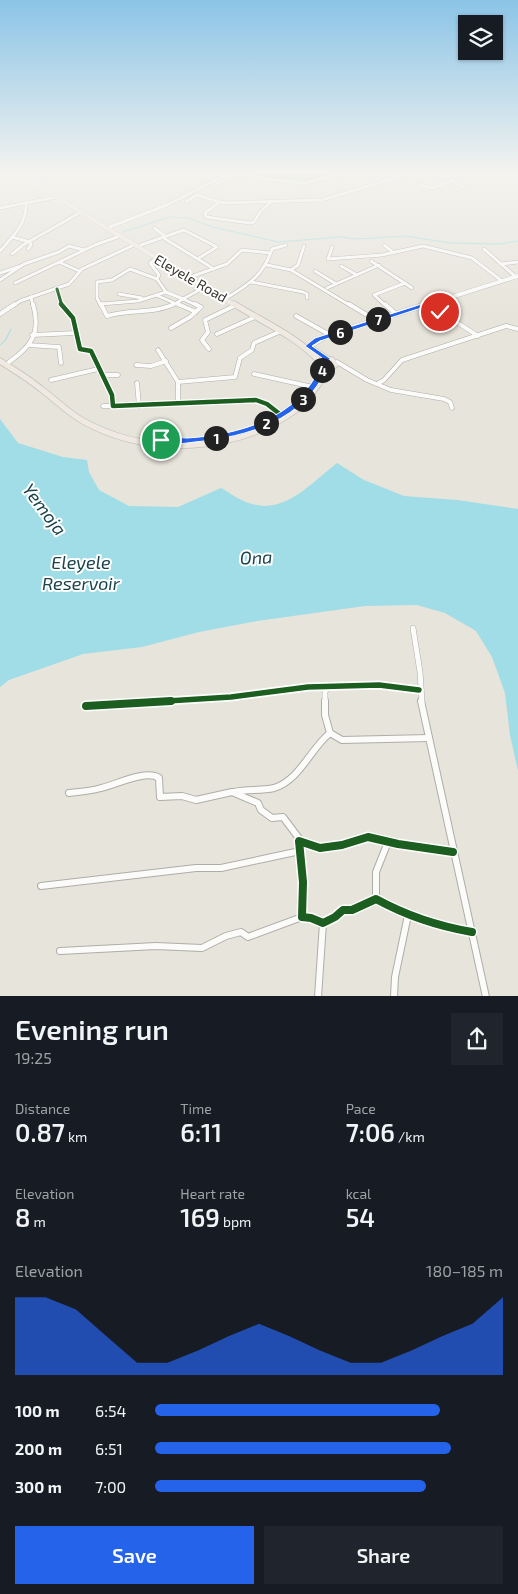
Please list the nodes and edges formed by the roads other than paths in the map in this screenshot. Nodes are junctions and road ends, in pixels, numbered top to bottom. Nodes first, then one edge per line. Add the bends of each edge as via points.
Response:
1 (24, 220) edge
2 (67, 220) edge
3 (96, 220) edge
4 (98, 220) edge
5 (129, 220) edge
6 (232, 220) edge
7 (255, 220) edge
8 (110, 228) junction
9 (154, 228) dead end
10 (120, 235) junction
11 (12, 237) junction
12 (163, 237) junction
13 (30, 242) junction
14 (134, 245) junction
15 (286, 245) dead end
16 (384, 245) dead end
17 (141, 246) junction
18 (304, 246) dead end
19 (332, 247) dead end
20 (28, 249) dead end
21 (484, 249) dead end
22 (84, 250) junction
23 (0, 251) edge
24 (270, 253) junction
25 (394, 253) junction
26 (12, 254) dead end
27 (157, 258) junction
28 (199, 258) junction
29 (372, 261) dead end
30 (59, 262) junction
31 (518, 262) edge
32 (501, 264) junction
33 (267, 265) junction
34 (21, 266) junction
35 (341, 266) dead end
36 (379, 266) junction
37 (214, 269) junction
38 (291, 270) junction
39 (79, 271) junction
40 (315, 271) dead end
41 (0, 273) edge
42 (357, 275) junction
43 (193, 276) junction
44 (517, 277) edge
45 (156, 279) junction
46 (0, 280) edge
47 (502, 281) junction
48 (251, 282) junction
49 (15, 283) dead end
50 (405, 283) junction
51 (336, 284) junction
52 (205, 287) junction
53 (326, 288) dead end
54 (412, 288) dead end
55 (57, 289) junction
56 (166, 292) junction
57 (119, 294) dead end
58 (156, 295) junction
59 (31, 297) junction
60 (228, 297) junction
61 (307, 298) dead end
62 (145, 299) junction
63 (182, 299) junction
64 (175, 303) junction
65 (101, 304) junction
66 (428, 304) junction
67 (236, 305) junction
68 (196, 312) junction
69 (0, 314) edge
70 (396, 314) junction
71 (296, 316) dead end
72 (255, 317) junction
73 (375, 320) junction
74 (267, 322) junction
75 (171, 328) dead end
76 (277, 329) junction
77 (518, 329) edge
78 (76, 333) junction
79 (217, 334) dead end
80 (32, 335) junction
81 (330, 335) junction
82 (478, 336) junction
83 (28, 345) junction
84 (307, 348) junction
85 (209, 349) dead end
86 (158, 350) dead end
87 (0, 359) edge
88 (166, 361) junction
89 (10, 362) junction
90 (61, 364) dead end
91 (136, 365) dead end
92 (328, 365) junction
93 (98, 370) junction
94 (254, 374) dead end
95 (101, 375) junction
96 (118, 375) dead end
97 (51, 380) dead end
98 (178, 382) junction
99 (137, 383) dead end
100 (377, 384) junction
101 (313, 387) junction
102 (178, 403) junction
103 (104, 406) dead end
104 (113, 406) junction
105 (138, 406) junction
106 (452, 408) dead end
107 (281, 415) junction
108 (413, 628) dead end
109 (330, 686) junction
110 (419, 690) junction
111 (86, 706) dead end
112 (330, 734) junction
113 (429, 738) junction
114 (232, 792) junction
115 (69, 793) dead end
116 (301, 841) junction
117 (388, 842) junction
118 (300, 851) junction
119 (453, 852) junction
120 (41, 886) dead end
121 (376, 899) junction
122 (408, 915) junction
123 (302, 917) junction
124 (323, 923) junction
125 (472, 932) junction
126 (60, 951) dead end
127 (318, 996) edge
128 (394, 996) edge
129 (486, 996) edge

1 - 11 street
2 - 13 street
3 - 8 main road, Eleyele Road
4 - 8 main road, Eleyele Road
5 - 8 street
6 - 7 street via 250,223
8 - 10 main road, Eleyele Road
9 - 12 street
10 - 14 main road, Eleyele Road
10 - 17 main road, Eleyele Road
10 - 22 street
11 - 13 street
11 - 23 street
12 - 17 street
12 - 28 street
12 - 28 street via 184,230 216,246
13 - 20 street
13 - 26 street
14 - 27 main road, Eleyele Road
14 - 39 street
15 - 24 street via 274,248
16 - 25 street
17 - 43 main road, Eleyele Road
18 - 38 street via 298,265
19 - 25 street via 328,259
21 - 32 street
22 - 30 street
22 - 34 street via 69,246 61,253 45,255
24 - 33 street
24 - 37 street via 242,250 232,262
25 - 47 street via 422,246 471,258
27 - 45 street via 150,262 159,275
27 - 52 main road, Eleyele Road
28 - 37 street
29 - 36 street
30 - 39 street
30 - 49 street
31 - 32 street
32 - 44 street
33 - 38 street
33 - 48 street
34 - 41 street
34 - 46 street
35 - 42 street
36 - 42 street
36 - 50 street
37 - 43 street
38 - 73 street
39 - 55 street via 71,282
40 - 51 street
42 - 51 street
43 - 60 main road, Eleyele Road
44 - 47 main road
45 - 56 street
45 - 65 street via 129,268 112,280 98,281 97,298
47 - 66 main road
48 - 60 street
48 - 61 street via 303,292
50 - 54 street
50 - 70 street via 374,295
51 - 53 street
52 - 63 street
52 - 67 main road, Eleyele Road
55 - 59 street
55 - 78 street via 60,303 73,318
56 - 58 street
56 - 63 street
57 - 62 street
58 - 62 street
58 - 64 street
59 - 69 street
59 - 80 street via 36,316
60 - 74 main road, Eleyele Road
62 - 65 street
63 - 64 street
63 - 68 street via 201,307
64 - 65 street via 163,309 119,312 108,316
64 - 68 street
66 - 70 main road
66 - 82 street
67 - 72 main road, Eleyele Road
67 - 85 street via 205,320 208,332 202,340
68 - 75 street
70 - 73 main road
71 - 81 street
72 - 74 main road, Eleyele Road
72 - 79 street
73 - 81 main road
74 - 76 main road, Eleyele Road
76 - 84 main road, Eleyele Road
76 - 98 street via 254,343 252,350 240,358 235,377
77 - 82 street via 506,326
78 - 80 street
78 - 93 street via 80,349 90,351
80 - 83 street
81 - 84 main road
82 - 100 street via 402,360 394,365 384,382
83 - 89 street
83 - 90 street via 59,347
84 - 92 main road
84 - 92 main road via 327,359
86 - 88 street
87 - 89 main road
87 - 92 main road via 91,425 125,438 178,444 230,438 274,423 310,397
88 - 91 street via 151,366
88 - 98 street
89 - 107 main road via 94,423 140,437 178,441 219,437 258,427
92 - 100 street via 344,368
92 - 101 main road
93 - 95 street
93 - 97 street
94 - 101 street
95 - 96 street
95 - 104 street via 112,395
98 - 102 street
99 - 105 street
100 - 106 street via 413,396 442,399 450,402
101 - 107 main road
102 - 105 street
102 - 107 street via 256,400
103 - 104 street
104 - 105 street
108 - 110 street via 420,672
109 - 110 street via 379,685
109 - 111 street via 230,697
109 - 112 street via 324,698
110 - 113 street
112 - 113 street via 342,740
112 - 114 street via 306,757 292,780 275,788
113 - 119 street
114 - 115 street via 196,800 186,796 160,797 158,776 148,774 99,789
114 - 116 street via 258,803 261,810 272,818 283,817
116 - 117 street via 320,848 342,846 368,837
116 - 118 street
117 - 119 street
117 - 121 street via 376,872
118 - 120 street via 221,868
118 - 123 street
119 - 125 street
121 - 122 street
121 - 124 street via 352,910 342,910
122 - 125 street via 442,927
122 - 128 street
123 - 124 street
123 - 126 street via 248,937 241,932 226,936 202,948 156,946
124 - 127 street
125 - 129 street

